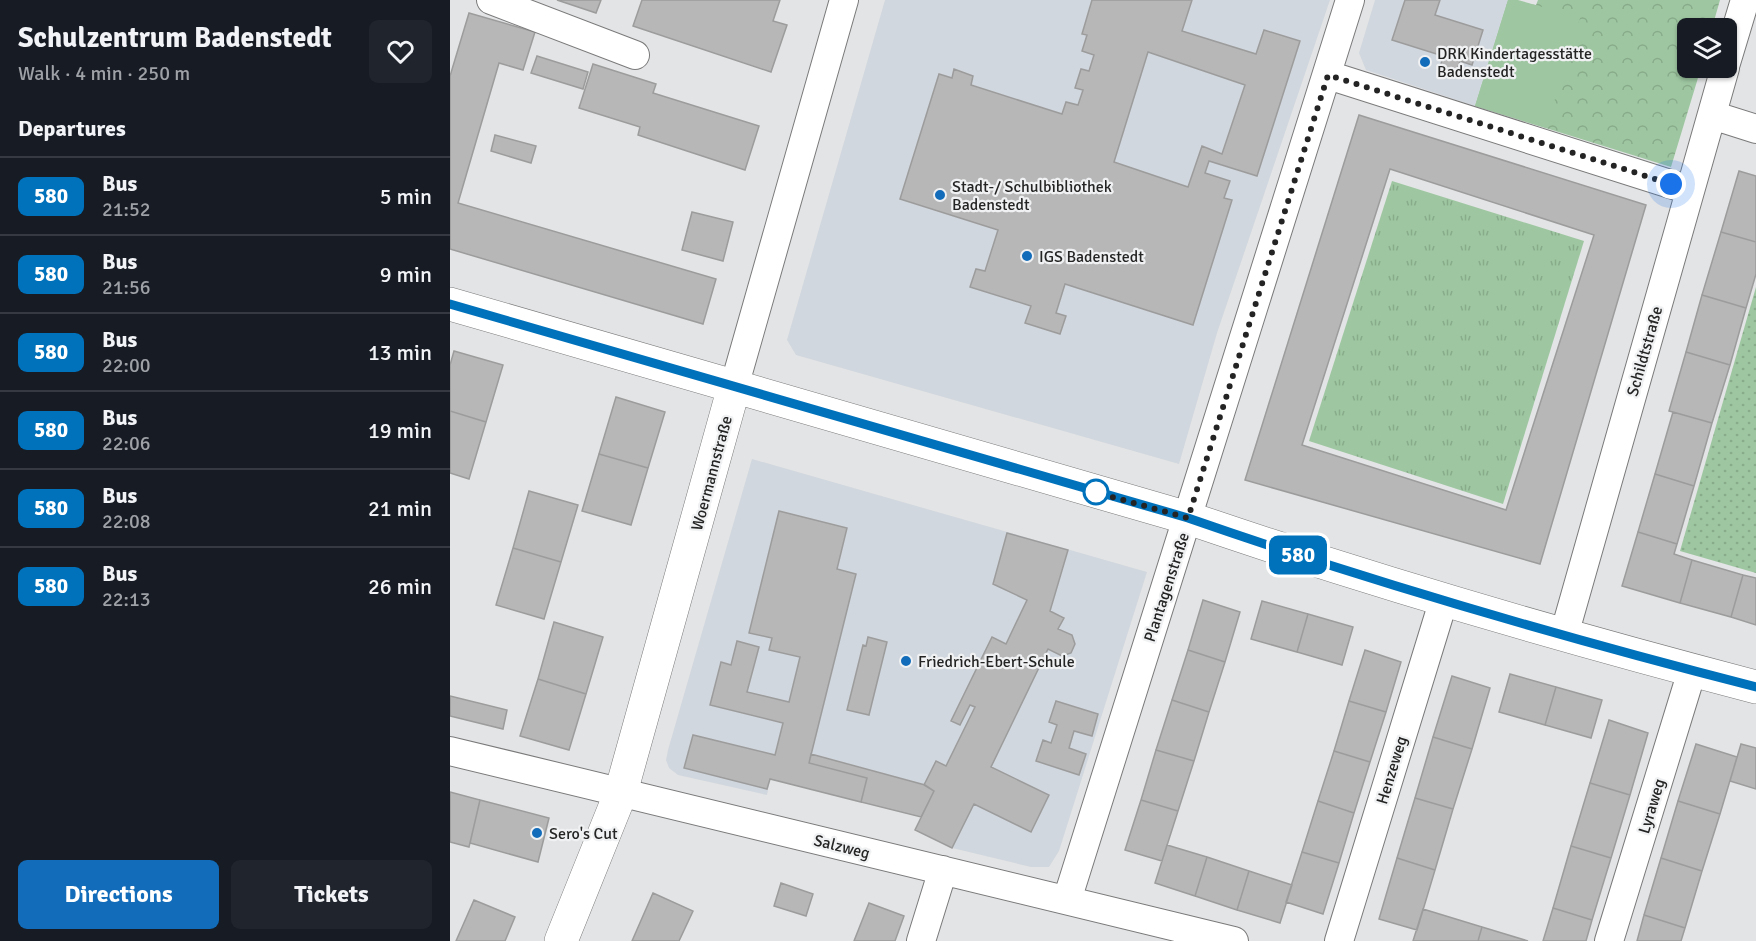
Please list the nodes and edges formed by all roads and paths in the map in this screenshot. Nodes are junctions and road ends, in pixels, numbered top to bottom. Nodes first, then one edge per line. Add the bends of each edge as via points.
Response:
1 (491, 0) edge
2 (844, 0) edge
3 (1350, 0) edge
4 (1745, 0) edge
5 (1737, 27) edge
6 (635, 55) dead end
7 (1328, 75) junction
8 (1722, 78) edge
9 (1712, 114) junction
10 (1756, 129) edge
11 (1689, 190) junction
12 (450, 304) edge
13 (734, 387) junction
14 (1188, 518) junction
15 (1444, 599) junction
16 (1564, 635) junction
17 (1692, 670) junction
18 (1756, 687) edge
19 (450, 752) edge
20 (621, 792) junction
21 (943, 870) junction
22 (1067, 900) junction
23 (561, 941) edge
24 (921, 941) edge
25 (1234, 941) edge
26 (1338, 941) edge
27 (1609, 941) edge

1 - 6 street
2 - 13 street, Woermannstraße
3 - 7 street, Plantagenstraße
4 - 5 street, Schildtstraße
7 - 11 street
7 - 14 street, Plantagenstraße
8 - 9 street, Schildtstraße
9 - 10 street
9 - 11 street, Schildtstraße
11 - 16 street, Schildtstraße
12 - 13 street
13 - 14 street
13 - 20 street, Woermannstraße
14 - 15 street via 1276,549
14 - 22 street, Plantagenstraße
15 - 16 street
15 - 26 street, Henzeweg
16 - 17 street
17 - 18 street
17 - 27 street, Lyraweg
19 - 20 street, Salzweg
20 - 21 street, Salzweg
20 - 23 street, Woermannstraße
21 - 22 street, Salzweg
21 - 24 street
22 - 25 street, Salzweg

